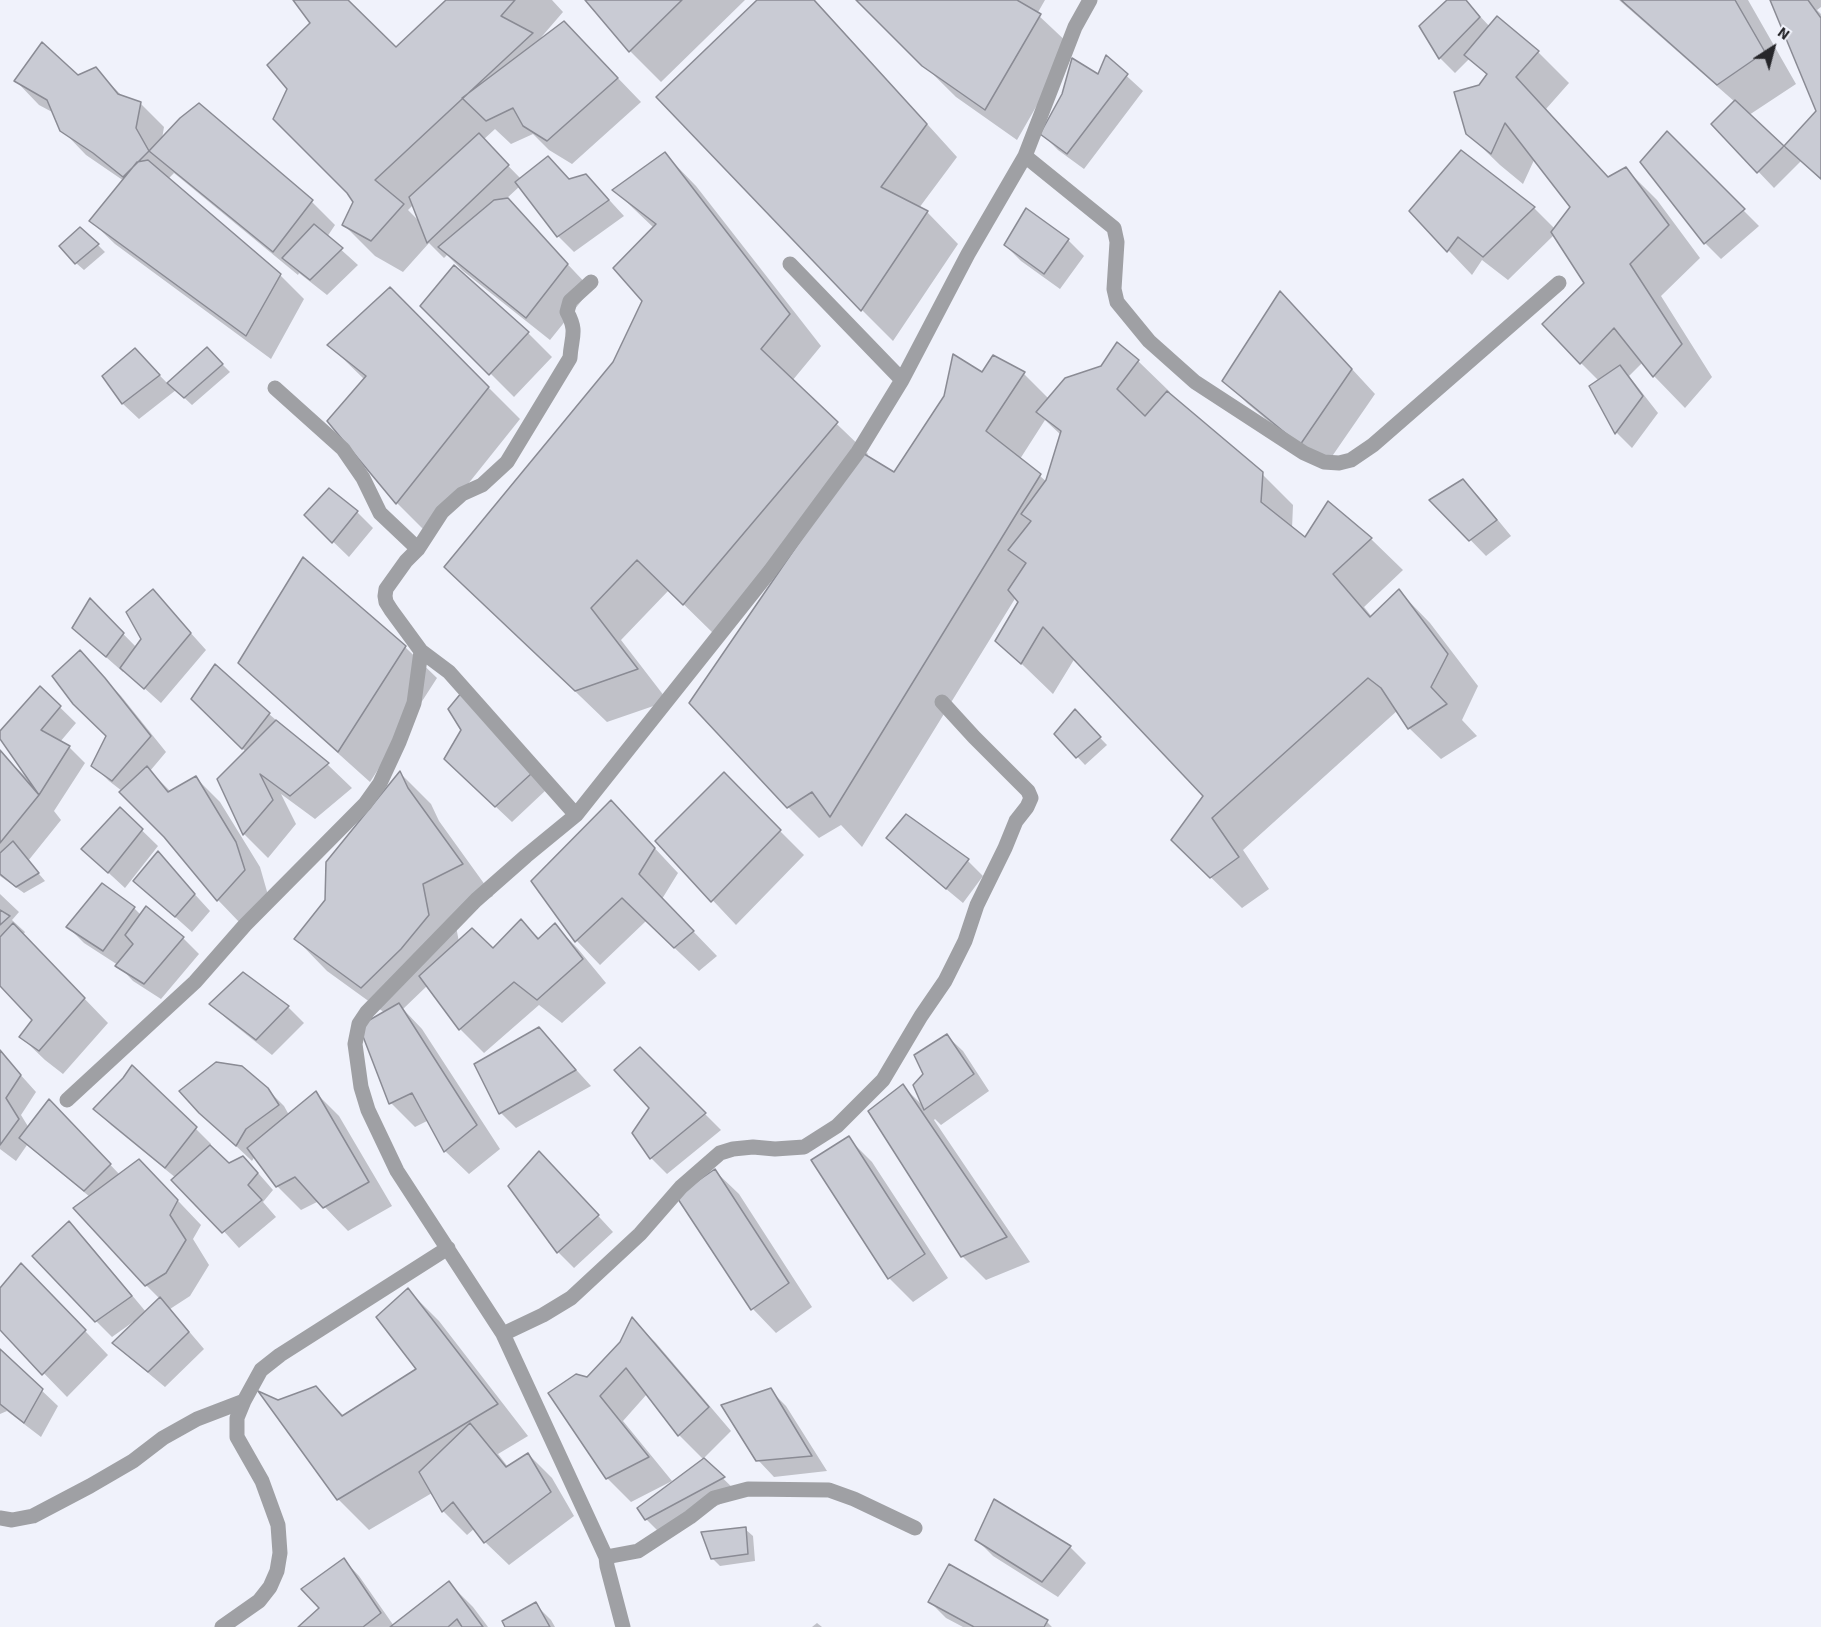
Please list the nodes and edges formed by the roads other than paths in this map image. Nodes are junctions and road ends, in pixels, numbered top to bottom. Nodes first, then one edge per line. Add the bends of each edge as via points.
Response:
1 (1090, 0) edge
2 (1025, 156) junction
3 (790, 264) dead end
4 (591, 282) dead end
5 (1559, 283) dead end
6 (902, 380) junction
7 (275, 388) dead end
8 (418, 549) junction
9 (421, 651) junction
10 (942, 702) dead end
11 (576, 815) junction
12 (67, 1100) dead end
13 (448, 1248) junction
14 (503, 1334) junction
15 (244, 1401) junction
16 (0, 1518) edge
17 (915, 1528) dead end
18 (606, 1557) junction
19 (222, 1627) edge
20 (623, 1627) edge

1 - 2 street via 1075,27
2 - 5 street via 1114,228 1117,302 1149,341 1195,382 1324,462 1351,460 1373,445
2 - 6 street
3 - 6 street
4 - 8 street via 570,301 567,312 574,333 570,358 507,462 442,512
6 - 11 street via 858,452 770,571
7 - 8 street via 343,448 380,513
8 - 9 street via 399,570 385,596
9 - 11 street via 448,672
9 - 12 street via 414,703 380,783 365,804 245,925 195,982
10 - 14 street via 1031,798 1016,821 945,981 883,1080 837,1126 804,1147 753,1147 720,1153 571,1298
11 - 13 street via 476,900 359,1024 355,1044 368,1110 397,1172
13 - 14 street
13 - 15 street via 280,1355 261,1370
14 - 18 street
15 - 16 street via 196,1419 90,1486 33,1516
15 - 19 street via 237,1418 237,1437 262,1481 278,1525 280,1553 270,1587 259,1601
17 - 18 street via 829,1490 748,1489 714,1498 638,1551
18 - 20 street

